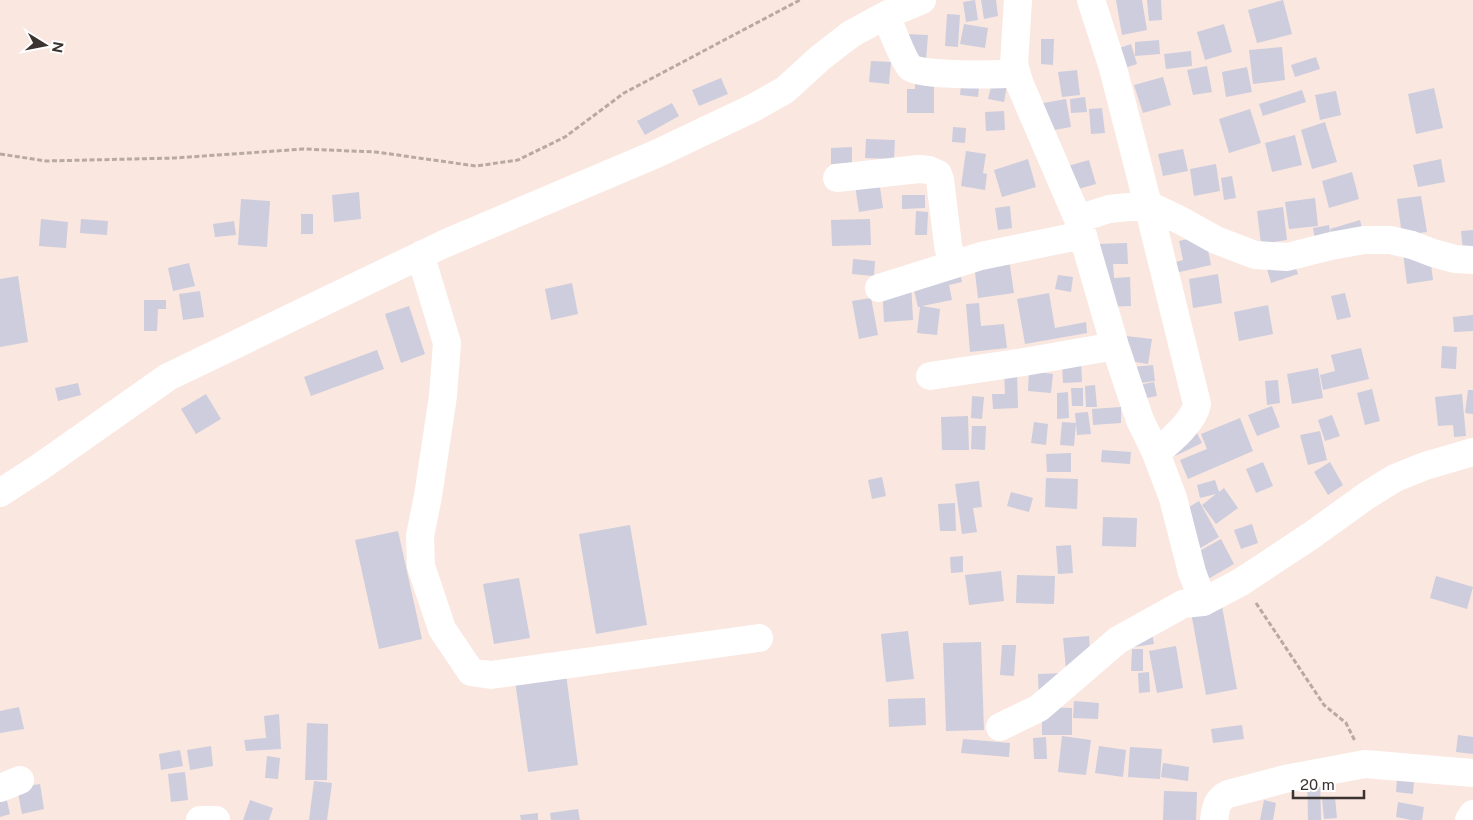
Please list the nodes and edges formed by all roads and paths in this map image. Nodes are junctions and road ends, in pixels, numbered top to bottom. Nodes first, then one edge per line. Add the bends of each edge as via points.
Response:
1 (800, 0) edge
2 (922, 0) edge
3 (1018, 0) edge
4 (1091, 0) edge
5 (886, 15) junction
6 (1016, 73) junction
7 (0, 154) edge
8 (837, 178) dead end
9 (1148, 205) junction
10 (1080, 227) junction
11 (422, 254) junction
12 (1473, 260) edge
13 (952, 264) junction
14 (879, 288) dead end
15 (1114, 346) junction
16 (930, 376) dead end
17 (1473, 452) edge
18 (1156, 454) junction
19 (0, 492) edge
20 (1241, 582) junction
21 (1203, 602) junction
22 (759, 638) dead end
23 (1000, 727) dead end
24 (1365, 764) junction
25 (1473, 773) edge
26 (1473, 814) edge
27 (200, 820) edge
28 (216, 820) edge
29 (1214, 820) edge
30 (1469, 820) edge

1 - 7 path via 624,93 565,137 518,160 476,166 376,152 304,149 175,158 56,160
2 - 5 street
3 - 6 street via 1014,49
4 - 9 street via 1113,68
5 - 6 street via 906,62 912,68 970,75
5 - 11 street via 851,34 785,90 753,108 656,154
6 - 10 street
8 - 13 street via 919,169 938,174
9 - 10 street via 1109,209
9 - 12 street via 1216,240 1256,254 1286,257 1364,240 1390,240 1448,257
9 - 18 street via 1197,404 1186,424
10 - 13 street
10 - 15 street
11 - 19 street via 168,377
11 - 22 street via 447,343 443,396 420,536 421,566 442,629 470,672 491,675
13 - 14 street
15 - 16 street
15 - 18 street via 1140,420
17 - 20 street via 1395,478
18 - 21 street via 1173,498
20 - 21 street
20 - 24 path via 1324,705 1346,724
21 - 23 street via 1182,604 1118,640 1039,708
24 - 25 street
24 - 29 street via 1228,794 1217,802
26 - 30 street
27 - 28 street

